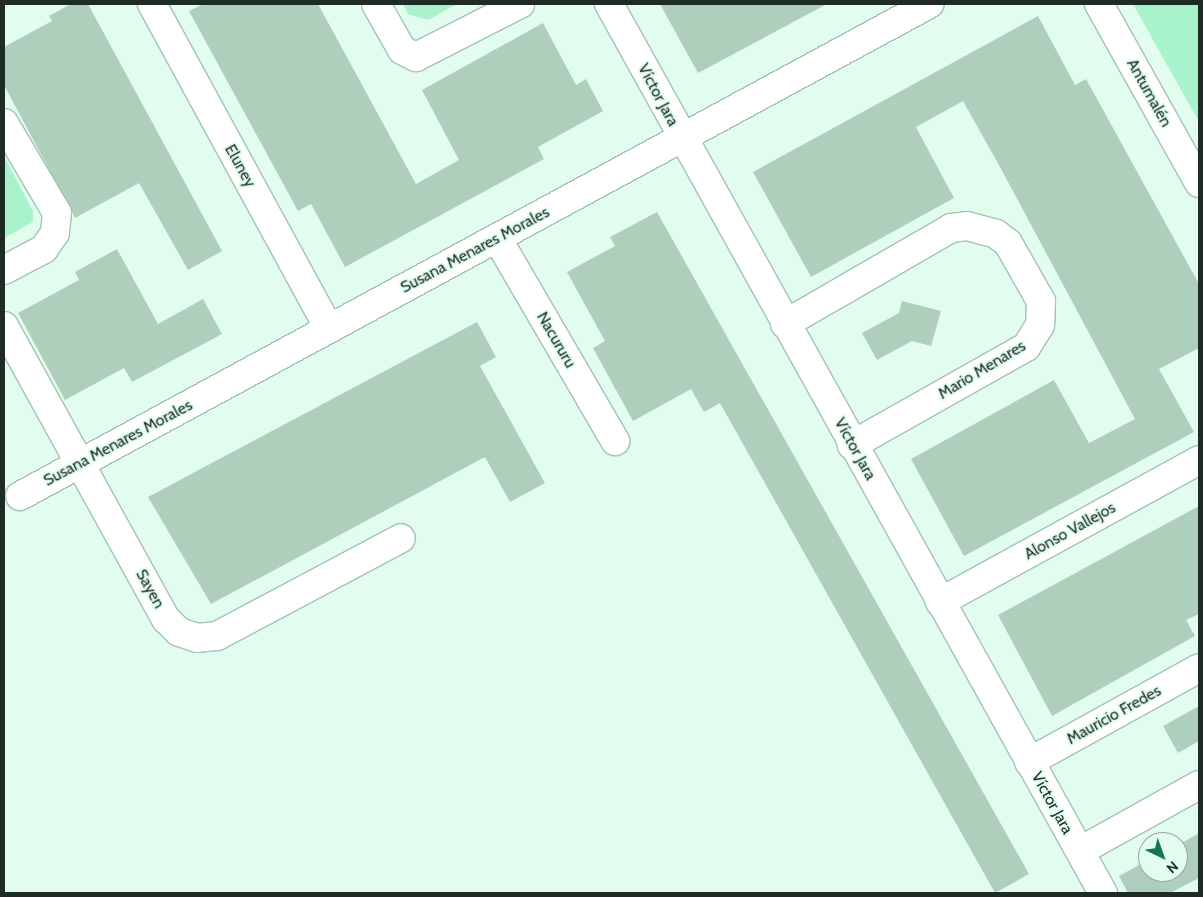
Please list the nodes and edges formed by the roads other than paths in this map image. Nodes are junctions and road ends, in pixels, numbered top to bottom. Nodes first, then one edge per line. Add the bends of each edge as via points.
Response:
1 (152, 4) edge
2 (376, 4) edge
3 (520, 4) edge
4 (609, 4) edge
5 (929, 4) edge
6 (1099, 4) edge
7 (4, 123) edge
8 (681, 138) junction
9 (1199, 183) edge
10 (497, 238) junction
11 (4, 270) edge
12 (785, 324) junction
13 (4, 326) edge
14 (329, 329) junction
15 (615, 441) dead end
16 (852, 446) junction
17 (1199, 460) edge
18 (80, 464) junction
19 (20, 496) dead end
20 (401, 538) dead end
21 (940, 602) junction
22 (1199, 668) edge
23 (1030, 762) junction
24 (1199, 785) edge
25 (1080, 851) junction
26 (1103, 893) edge

1 - 14 street, Eluney
2 - 3 street via 402,50 416,57 432,53
4 - 8 street, Víctor Jara
5 - 8 street, Susana Menares Morales
6 - 9 street, Antumalén
7 - 11 street via 57,213 55,233 44,249
8 - 10 street, Susana Menares Morales
8 - 12 street, Víctor Jara
10 - 14 street, Susana Menares Morales
10 - 15 street, Nacururu
12 - 16 street, Víctor Jara
12 - 16 street, Mario Menares via 951,228 967,226 1008,243 1041,302 1040,325 1026,347
13 - 18 street, Sayen
14 - 18 street, Susana Menares Morales
16 - 21 street, Víctor Jara
17 - 21 street, Alonso Vallejos
18 - 19 street, Susana Menares Morales
18 - 20 street, Sayen via 166,619 188,636 217,636
21 - 23 street, Víctor Jara
22 - 23 street, Mauricio Fredes
23 - 25 street, Víctor Jara
24 - 25 street
25 - 26 street, Víctor Jara

